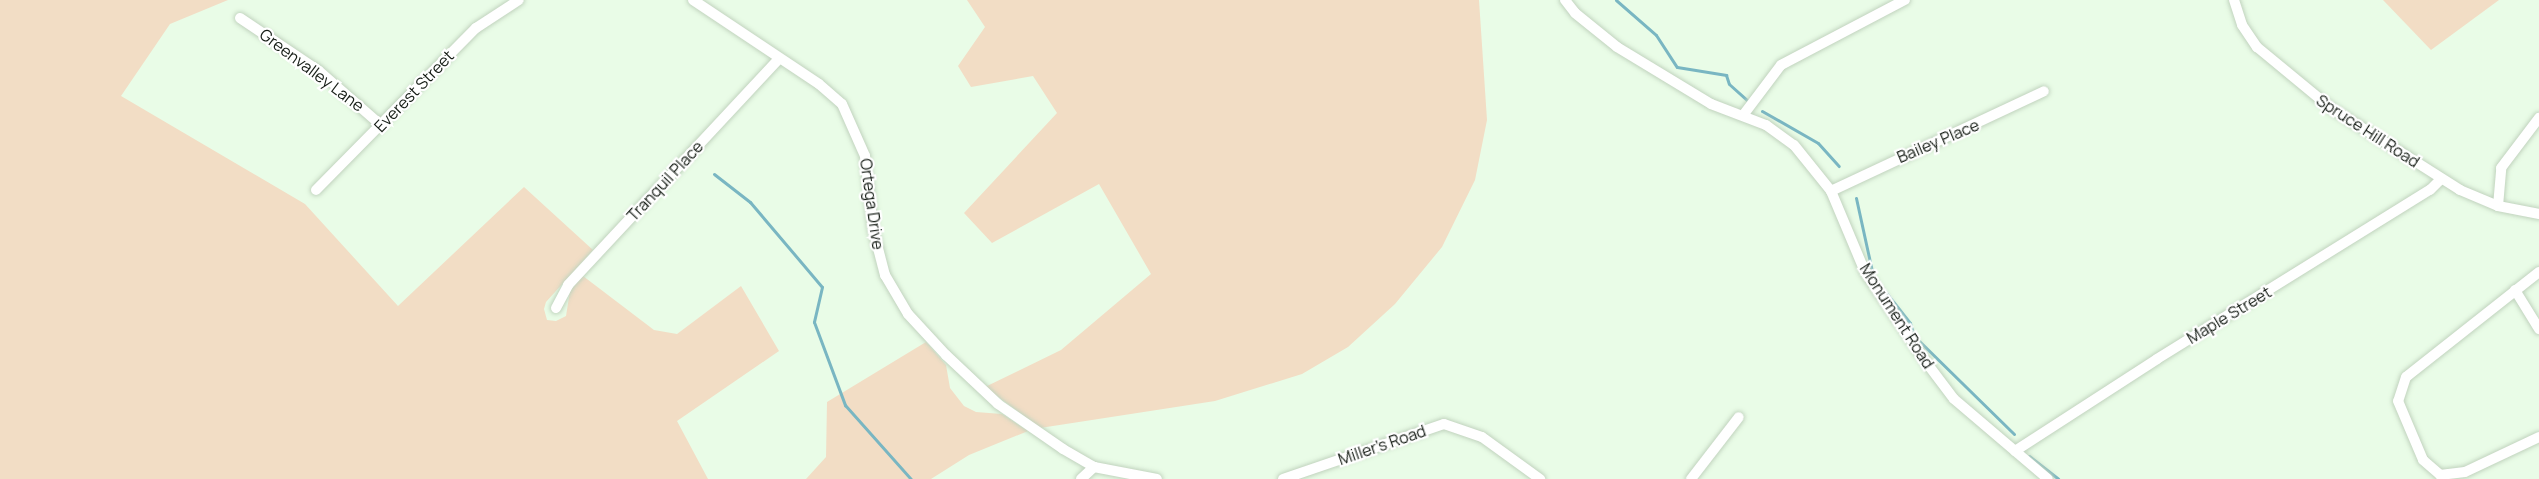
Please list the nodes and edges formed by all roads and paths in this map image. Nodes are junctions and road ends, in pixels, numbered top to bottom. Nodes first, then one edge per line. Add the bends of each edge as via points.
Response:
1 (519, 0) edge
2 (693, 0) edge
3 (1565, 0) edge
4 (1905, 0) edge
5 (2234, 0) edge
6 (1888, 4) edge
7 (240, 18) dead end
8 (779, 59) junction
9 (2044, 91) dead end
10 (1744, 114) junction
11 (2539, 118) edge
12 (381, 125) junction
13 (2441, 179) junction
14 (316, 190) dead end
15 (1831, 191) junction
16 (2498, 206) junction
17 (2539, 214) edge
18 (2539, 272) edge
19 (2515, 290) junction
20 (556, 308) dead end
21 (2539, 329) edge
22 (1740, 417) dead end
23 (2539, 436) edge
24 (2015, 451) junction
25 (1094, 467) junction
26 (1081, 479) edge
27 (1157, 479) edge
28 (1283, 479) edge
29 (1540, 479) edge
30 (1691, 479) edge
31 (2048, 479) edge

1 - 12 street, Everest Street via 474,31
2 - 8 street, Ortega Drive
3 - 10 street, Monument Road via 1575,14 1617,47 1711,104
4 - 6 street
5 - 13 street, Spruce Hill Road via 2246,31 2278,67 2339,114
6 - 10 street via 1781,65
7 - 12 street, Greenvalley Lane via 319,71
8 - 20 street, Tranquil Place via 568,285
8 - 25 street, Ortega Drive via 832,95 855,127 865,156 878,254 890,286 908,314 990,398
9 - 15 street, Bailey Place
10 - 15 street, Monument Road via 1794,145
11 - 16 street via 2501,168
12 - 14 street, Everest Street
13 - 16 street, Spruce Hill Road
13 - 24 street, Maple Street via 2421,196 2157,358
15 - 24 street, Monument Road via 1865,272 1901,329 1954,399
16 - 17 street, Spruce Hill Road
18 - 19 street
19 - 21 street
19 - 23 street via 2406,377 2398,401 2423,460 2440,475 2465,472
22 - 30 street
24 - 31 street, Monument Road
25 - 26 street
25 - 27 street
28 - 29 street, Miller's Road via 1444,424 1482,437

